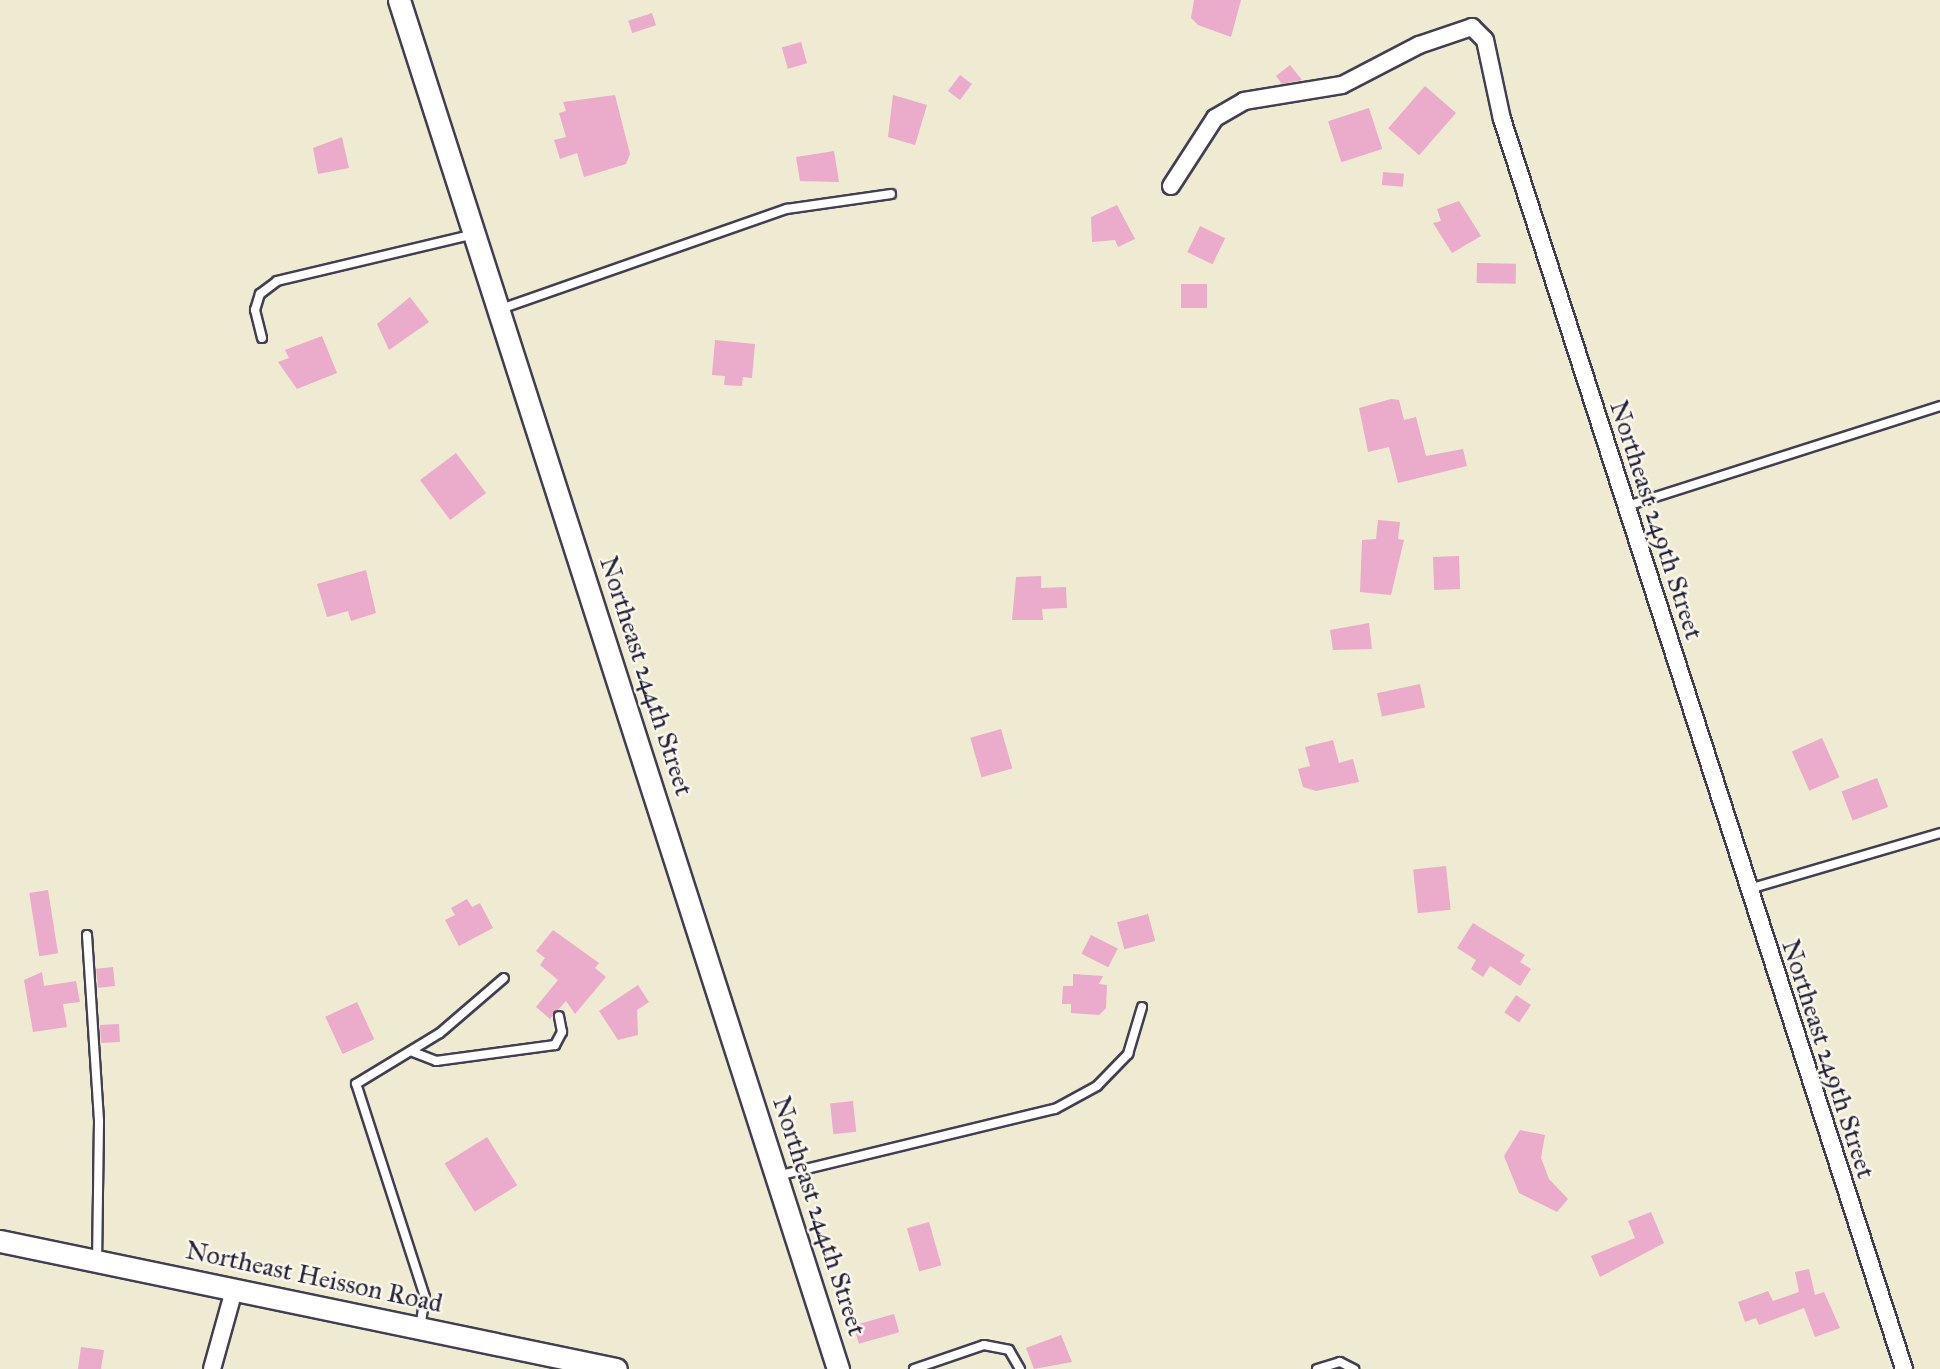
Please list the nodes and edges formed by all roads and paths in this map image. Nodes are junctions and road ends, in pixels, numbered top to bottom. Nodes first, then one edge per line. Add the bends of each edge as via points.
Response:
1 (400, 0) edge
2 (1171, 186) dead end
3 (891, 194) dead end
4 (474, 234) junction
5 (498, 310) junction
6 (262, 338) dead end
7 (1940, 406) edge
8 (1627, 506) junction
9 (1940, 833) edge
10 (1749, 889) junction
11 (87, 935) dead end
12 (504, 978) dead end
13 (1142, 1007) dead end
14 (559, 1016) dead end
15 (413, 1052) junction
16 (777, 1176) junction
17 (0, 1241) edge
18 (97, 1260) junction
19 (234, 1290) junction
20 (420, 1328) junction
21 (212, 1369) edge
22 (616, 1369) edge
23 (838, 1369) edge
24 (914, 1369) edge
25 (1020, 1369) edge
26 (1317, 1369) edge
27 (1354, 1369) edge
28 (1904, 1369) edge

1 - 4 street, Northeast 244th Street
2 - 8 street, Northeast 249th Street via 1215,118 1244,101 1342,85 1419,44 1472,27 1485,40 1502,119
3 - 5 lane via 787,209
4 - 5 street, Northeast 244th Street
4 - 6 lane via 277,281 260,293 255,310
5 - 16 street, Northeast 244th Street
7 - 8 lane
8 - 10 street, Northeast 249th Street
9 - 10 lane
10 - 28 street, Northeast 249th Street
11 - 18 lane via 99,1121
12 - 15 lane
13 - 16 lane via 1128,1054 1097,1086 1055,1109
14 - 15 lane via 562,1032 555,1045 436,1061
15 - 20 lane via 375,1069 356,1084 425,1297
16 - 23 street, Northeast 244th Street
17 - 18 street, Northeast Heisson Road
18 - 19 street, Northeast Heisson Road
19 - 20 street, Northeast Heisson Road
19 - 21 street
20 - 22 street, Northeast Heisson Road
24 - 25 lane via 984,1345 1009,1350
26 - 27 lane via 1340,1362

